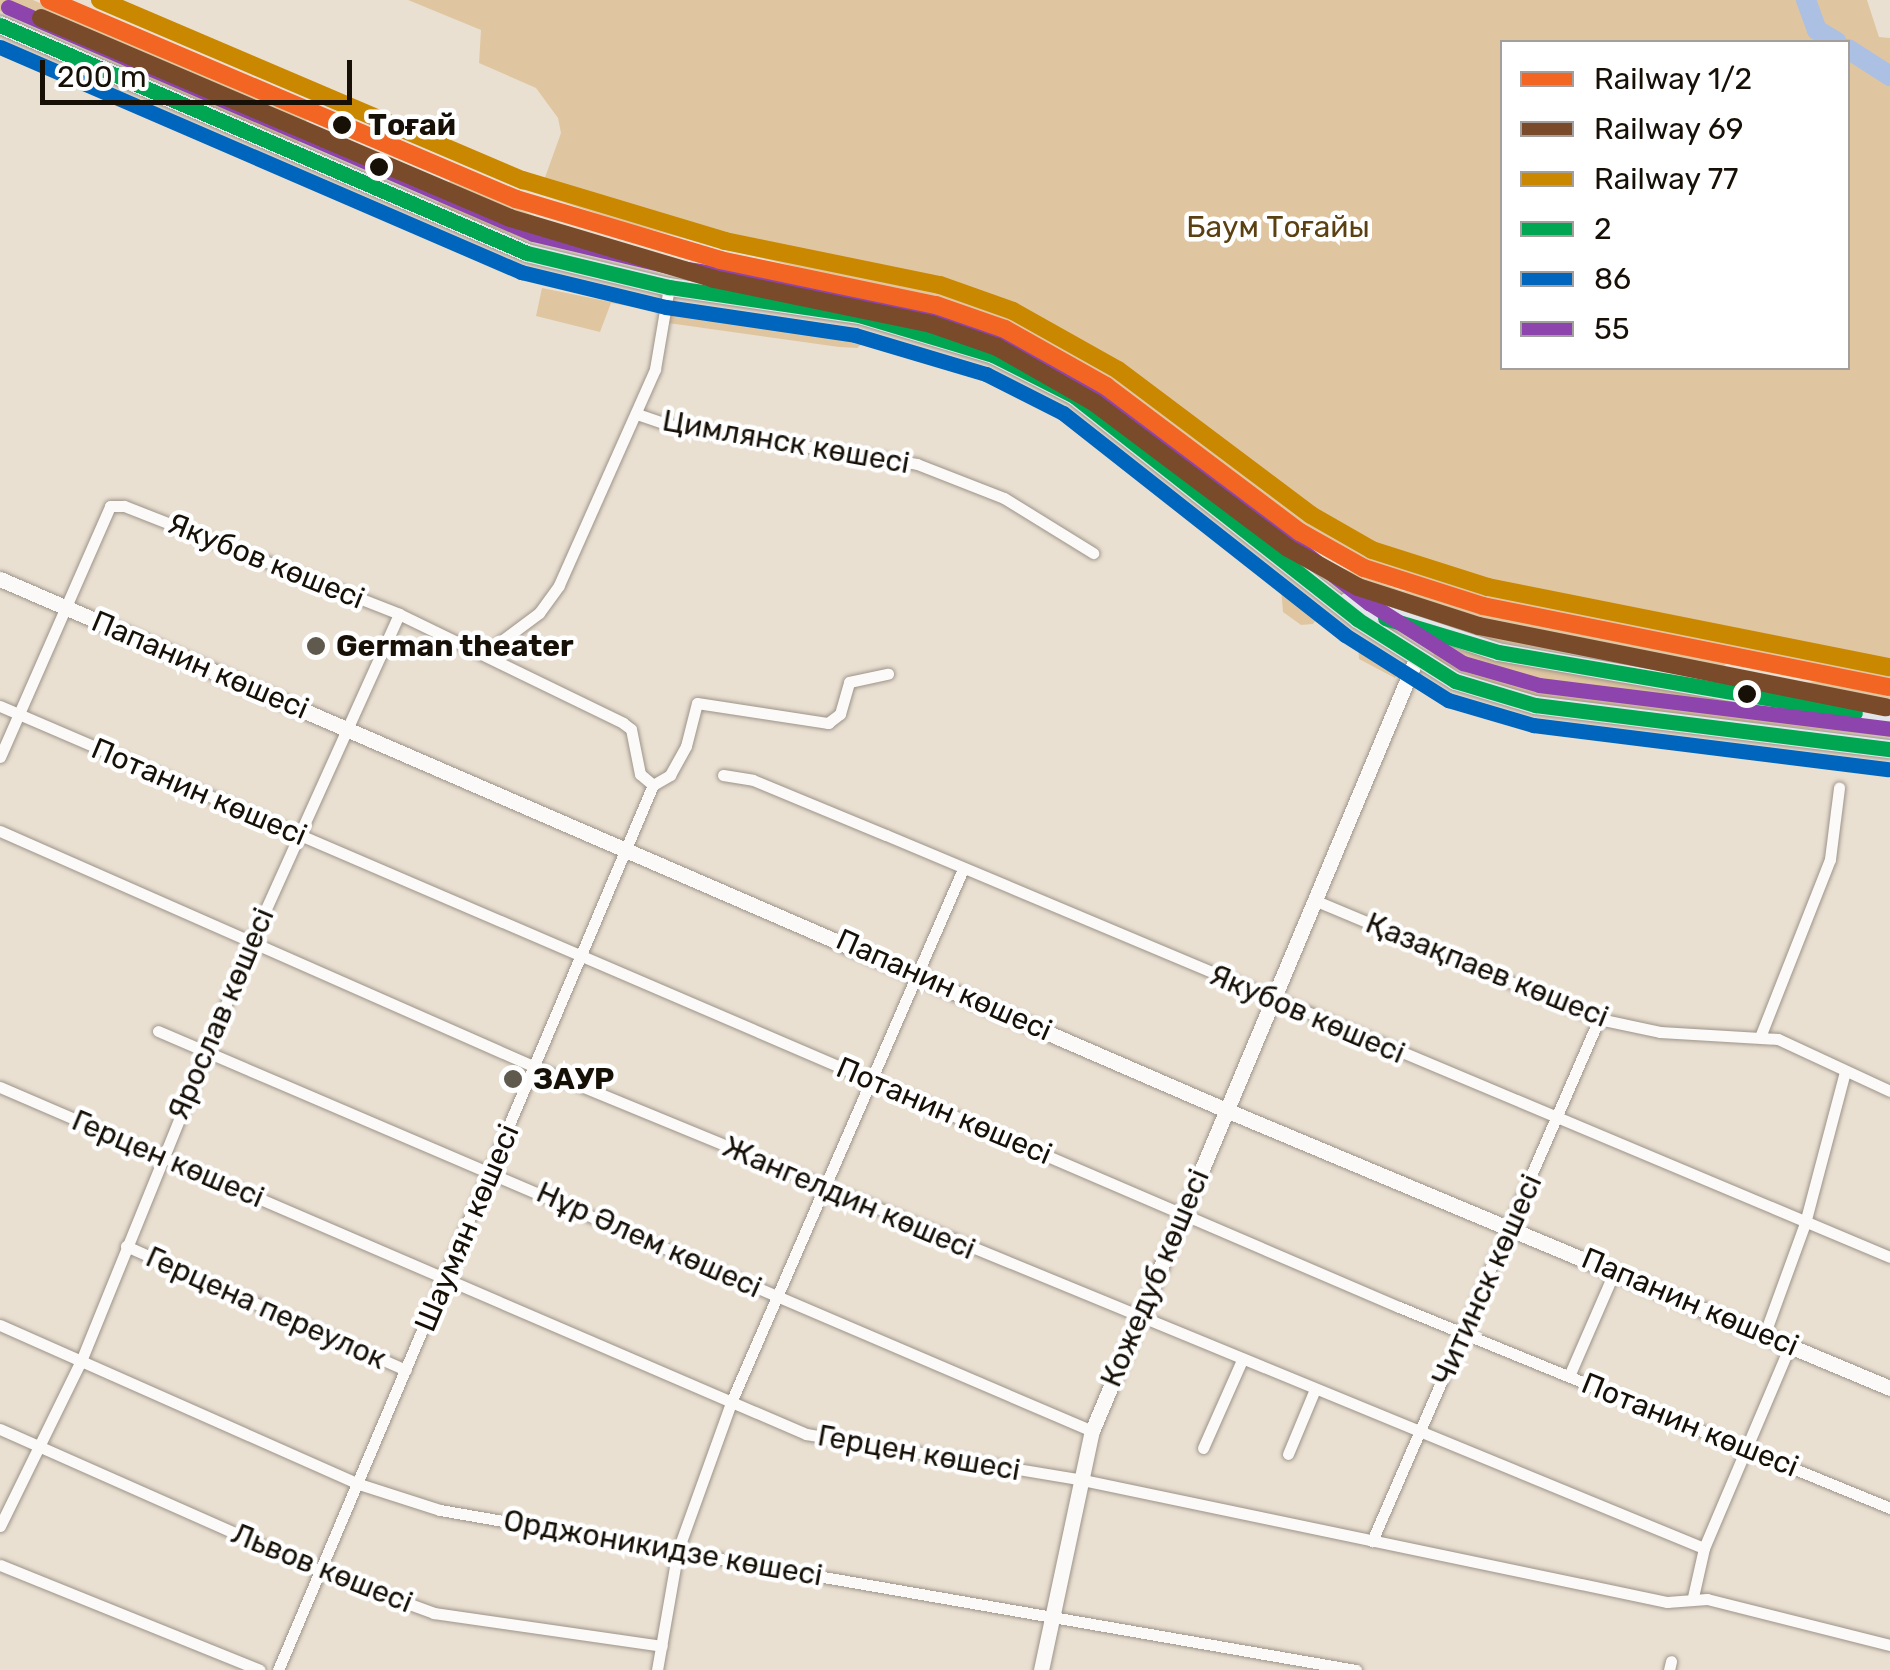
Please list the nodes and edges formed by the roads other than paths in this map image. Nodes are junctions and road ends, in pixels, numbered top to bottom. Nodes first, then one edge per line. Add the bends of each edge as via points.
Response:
1 (0, 25) edge
2 (669, 287) junction
3 (637, 414) junction
4 (1093, 553) dead end
5 (0, 580) edge
6 (1337, 598) junction
7 (66, 608) junction
8 (399, 614) junction
9 (484, 654) junction
10 (1416, 659) junction
11 (888, 674) dead end
12 (0, 706) edge
13 (20, 715) junction
14 (1890, 720) edge
15 (347, 727) junction
16 (1890, 749) edge
17 (0, 757) edge
18 (723, 775) dead end
19 (653, 786) junction
20 (1839, 788) dead end
21 (0, 831) edge
22 (299, 835) junction
23 (627, 847) junction
24 (963, 869) junction
25 (1314, 900) junction
26 (251, 942) junction
27 (583, 955) junction
28 (915, 972) junction
29 (1270, 998) junction
30 (1598, 1018) junction
31 (158, 1031) dead end
32 (1760, 1037) junction
33 (206, 1050) junction
34 (535, 1067) junction
35 (1844, 1075) junction
36 (868, 1079) junction
37 (0, 1087) edge
38 (1890, 1091) edge
39 (1226, 1110) junction
40 (1557, 1118) junction
41 (160, 1156) junction
42 (492, 1170) junction
43 (822, 1188) junction
44 (1182, 1213) junction
45 (1804, 1223) junction
46 (1512, 1226) junction
47 (126, 1246) junction
48 (1890, 1258) edge
49 (1615, 1270) junction
50 (446, 1278) junction
51 (772, 1296) junction
52 (1137, 1318) junction
53 (0, 1325) edge
54 (1463, 1332) junction
55 (1765, 1333) junction
56 (1790, 1345) junction
57 (1242, 1360) junction
58 (80, 1361) junction
59 (406, 1370) junction
60 (1569, 1376) junction
61 (1890, 1388) edge
62 (1315, 1389) junction
63 (732, 1400) junction
64 (0, 1429) edge
65 (1420, 1430) junction
66 (1092, 1431) junction
67 (36, 1444) junction
68 (1204, 1448) dead end
69 (1748, 1448) junction
70 (1288, 1454) dead end
71 (1078, 1479) junction
72 (359, 1484) junction
73 (1890, 1508) edge
74 (0, 1526) edge
75 (1372, 1541) junction
76 (1704, 1548) junction
77 (678, 1550) junction
78 (0, 1565) edge
79 (322, 1572) junction
80 (1693, 1598) junction
81 (1050, 1616) junction
82 (1890, 1645) edge
83 (662, 1646) junction
84 (260, 1670) edge
85 (278, 1670) edge
86 (657, 1670) edge
87 (1042, 1670) edge
88 (1356, 1670) edge

1 - 2 main road via 485,239
2 - 3 street via 655,369
2 - 6 main road via 859,316 940,336 1041,378
3 - 4 street, Цимлянск көшесі via 669,425 917,464 1004,498
3 - 9 street via 559,585 539,613
5 - 7 main road, Папанин көшесі
6 - 10 main road
6 - 14 main road via 1498,652
7 - 8 street, Якубов көшесі via 110,506 138,510
7 - 13 street
7 - 15 main road, Папанин көшесі
8 - 9 street, Якубов көшесі
8 - 15 street, Ярослав көшесі
9 - 19 street, Якубов көшесі via 631,729 640,774
10 - 16 main road via 1455,681 1534,706
10 - 25 main road, Кожедуб көшесі
11 - 19 street via 848,682 840,714 828,723 697,704 686,746 670,775
12 - 13 street, Потанин көшесі
13 - 17 street
13 - 22 street, Потанин көшесі
15 - 22 street, Ярослав көшесі
15 - 23 main road, Папанин көшесі
18 - 24 street, Якубов көшесі via 753,780
19 - 23 street, Шаумян көшесі
20 - 32 street via 1830,859
21 - 26 street, Жангелдин көшесі
22 - 26 street, Ярослав көшесі
22 - 27 street, Потанин көшесі
23 - 27 street, Шаумян көшесі
23 - 28 main road, Папанин көшесі
24 - 28 street
24 - 29 street, Якубов көшесі
25 - 29 main road, Кожедуб көшесі
25 - 30 street, Қазақпаев көшесі
26 - 33 street, Ярослав көшесі
26 - 34 street, Жангелдин көшесі
27 - 34 street, Шаумян көшесі
27 - 36 street, Потанин көшесі
28 - 36 street
28 - 39 main road, Папанин көшесі
29 - 39 main road, Кожедуб көшесі
29 - 40 street, Якубов көшесі
30 - 32 street, Қазақпаев көшесі via 1660,1032
30 - 40 street, Читинск көшесі
31 - 33 street, Нұр Әлем көшесі
32 - 35 street, Қазақпаев көшесі via 1778,1038
33 - 41 street, Ярослав көшесі
33 - 42 street, Нұр Әлем көшесі
34 - 42 street, Шаумян көшесі
34 - 43 street, Жангелдин көшесі
35 - 38 street, Қазақпаев көшесі
35 - 45 street
36 - 43 street
36 - 44 street, Потанин көшесі
37 - 41 street, Герцен көшесі
39 - 44 main road, Кожедуб көшесі
39 - 46 main road, Папанин көшесі
40 - 45 street, Якубов көшесі
40 - 46 street, Читинск көшесі
41 - 47 street, Ярослав көшесі
41 - 50 street, Герцен көшесі
42 - 50 street, Шаумян көшесі
42 - 51 street, Нұр Әлем көшесі
43 - 51 street
43 - 52 street, Жангелдин көшесі
44 - 52 main road, Кожедуб көшесі
44 - 54 street, Потанин көшесі
45 - 48 street, Якубов көшесі
45 - 55 street
46 - 49 main road, Папанин көшесі
46 - 54 street, Читинск көшесі
47 - 58 street, Ярослав көшесі
47 - 59 street, Герцена переулок
49 - 55 main road, Папанин көшесі
49 - 60 street
50 - 59 street, Шаумян көшесі
50 - 63 street, Герцен көшесі
51 - 63 street
51 - 66 street, Нұр Әлем көшесі
52 - 57 street, Жангелдин көшесі
52 - 66 main road, Кожедуб көшесі
53 - 58 street, Орджоникидзе көшесі
54 - 60 street, Потанин көшесі
54 - 65 street, Читинск көшесі
55 - 56 main road, Папанин көшесі
56 - 61 main road, Папанин көшесі
56 - 69 street
57 - 62 street, Жангелдин көшесі
57 - 68 street
58 - 67 street, Ярослав көшесі
58 - 72 street, Орджоникидзе көшесі
59 - 72 street, Шаумян көшесі
60 - 69 street, Потанин көшесі
62 - 65 street, Жангелдин көшесі
62 - 70 street
63 - 71 street, Герцен көшесі via 847,1445
63 - 77 street
64 - 67 street, Львов көшесі
65 - 75 street, Читинск көшесі
65 - 76 street, Жангелдин көшесі
66 - 71 main road, Кожедуб көшесі
67 - 74 street, Ярослав көшесі
67 - 79 street, Львов көшесі
69 - 73 street, Потанин көшесі
69 - 76 street
71 - 75 street, Герцен көшесі
71 - 81 main road, Кожедуб көшесі
72 - 77 street, Орджоникидзе көшесі via 440,1510
72 - 79 street, Шаумян көшесі
75 - 80 street, Герцен көшесі via 1666,1602
76 - 80 street
77 - 81 street, Орджоникидзе көшесі
77 - 83 street
78 - 84 street
79 - 83 street, Львов көшесі via 434,1613
79 - 85 street, Шаумян көшесі
80 - 82 street, Герцен көшесі
81 - 87 main road, Кожедуб көшесі
81 - 88 street, Орджоникидзе көшесі
83 - 86 street

